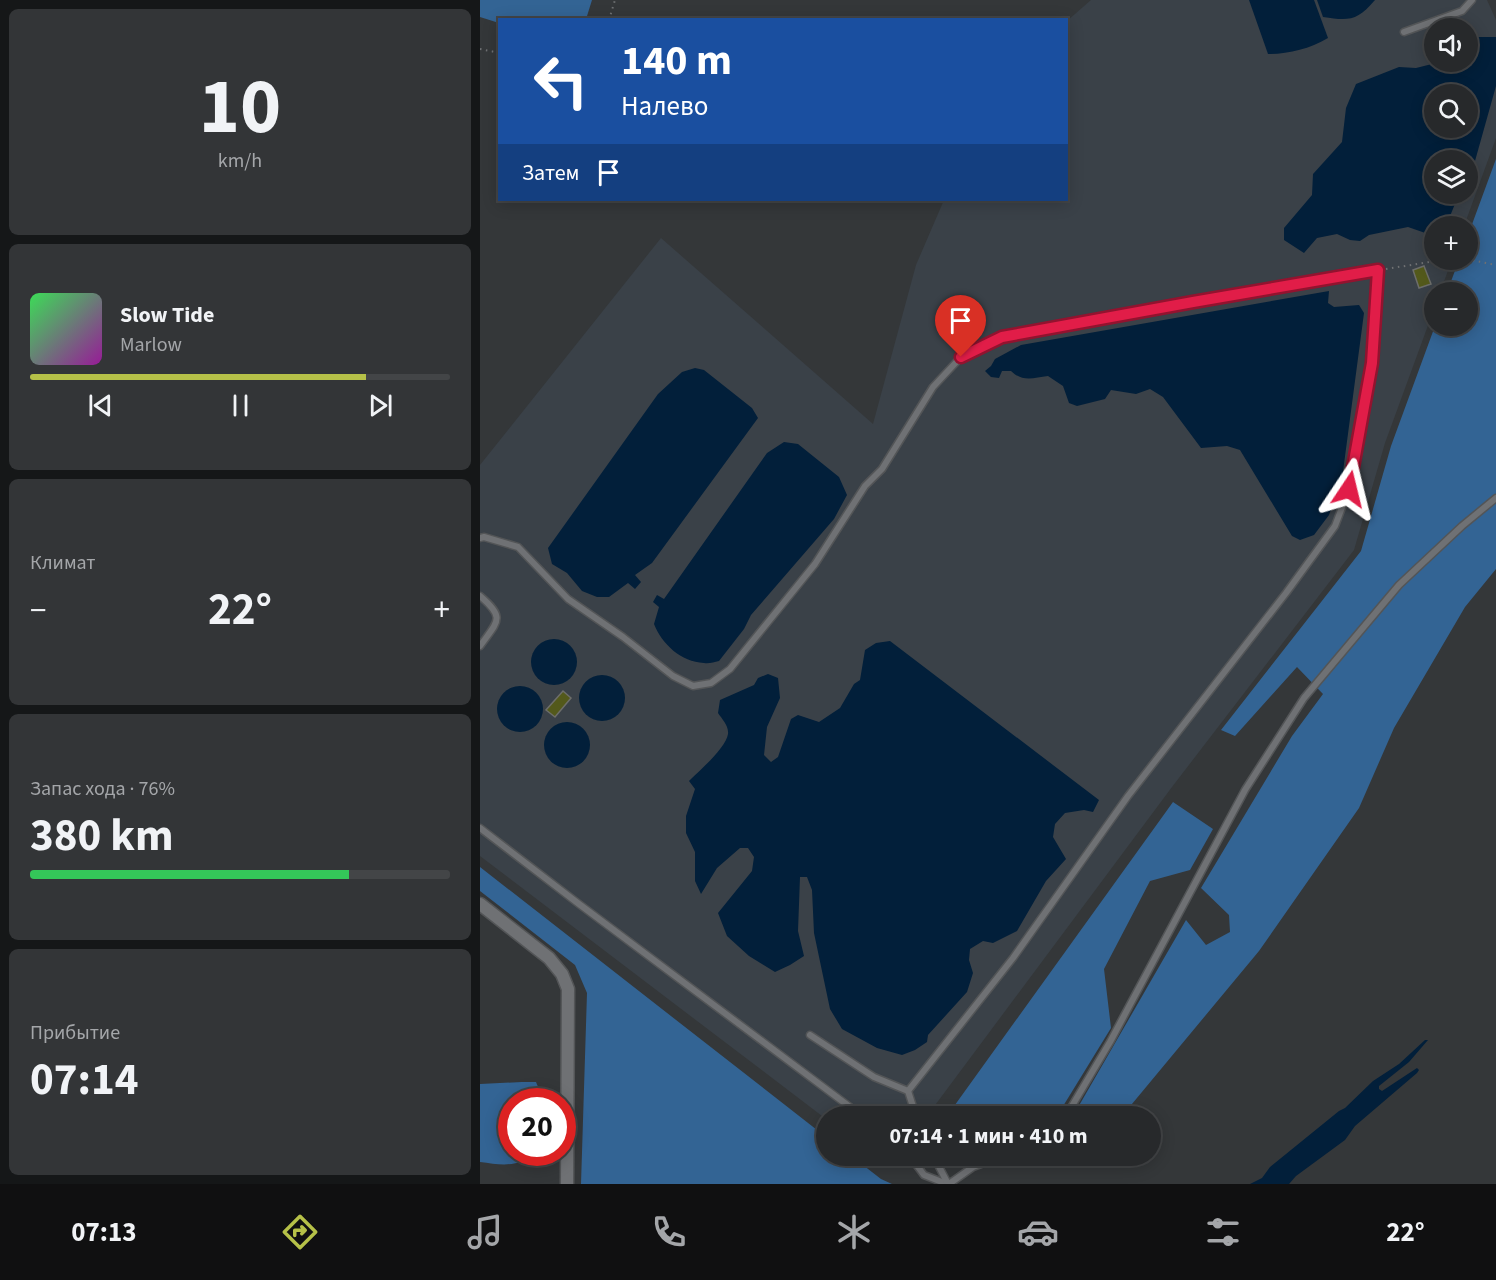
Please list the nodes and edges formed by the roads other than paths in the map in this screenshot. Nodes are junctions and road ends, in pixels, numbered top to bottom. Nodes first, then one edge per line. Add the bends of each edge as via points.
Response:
1 (1472, 0) edge
2 (1404, 32) dead end
3 (1496, 498) edge
4 (480, 538) edge
5 (480, 596) edge
6 (480, 646) edge
7 (480, 828) edge
8 (480, 904) edge
9 (810, 1035) dead end
10 (908, 1091) junction
11 (849, 1106) edge
12 (913, 1106) edge
13 (1072, 1106) edge
14 (917, 1166) edge
15 (939, 1166) edge
16 (976, 1166) edge
17 (567, 1184) edge
18 (948, 1184) edge

1 - 2 lane via 1462,11
3 - 13 lane via 1399,585 1304,698 1245,790
4 - 10 lane via 518,547 568,599 673,676 693,686 711,683 730,669 815,564 933,387 961,357 1002,337 1378,270 1372,363 1349,489 1335,526 1128,796 1013,958
5 - 6 lane via 497,616
7 - 11 lane
8 - 17 street via 549,958 568,989
9 - 10 lane via 874,1077
10 - 12 lane
14 - 18 lane via 924,1175
15 - 18 lane
16 - 18 lane

